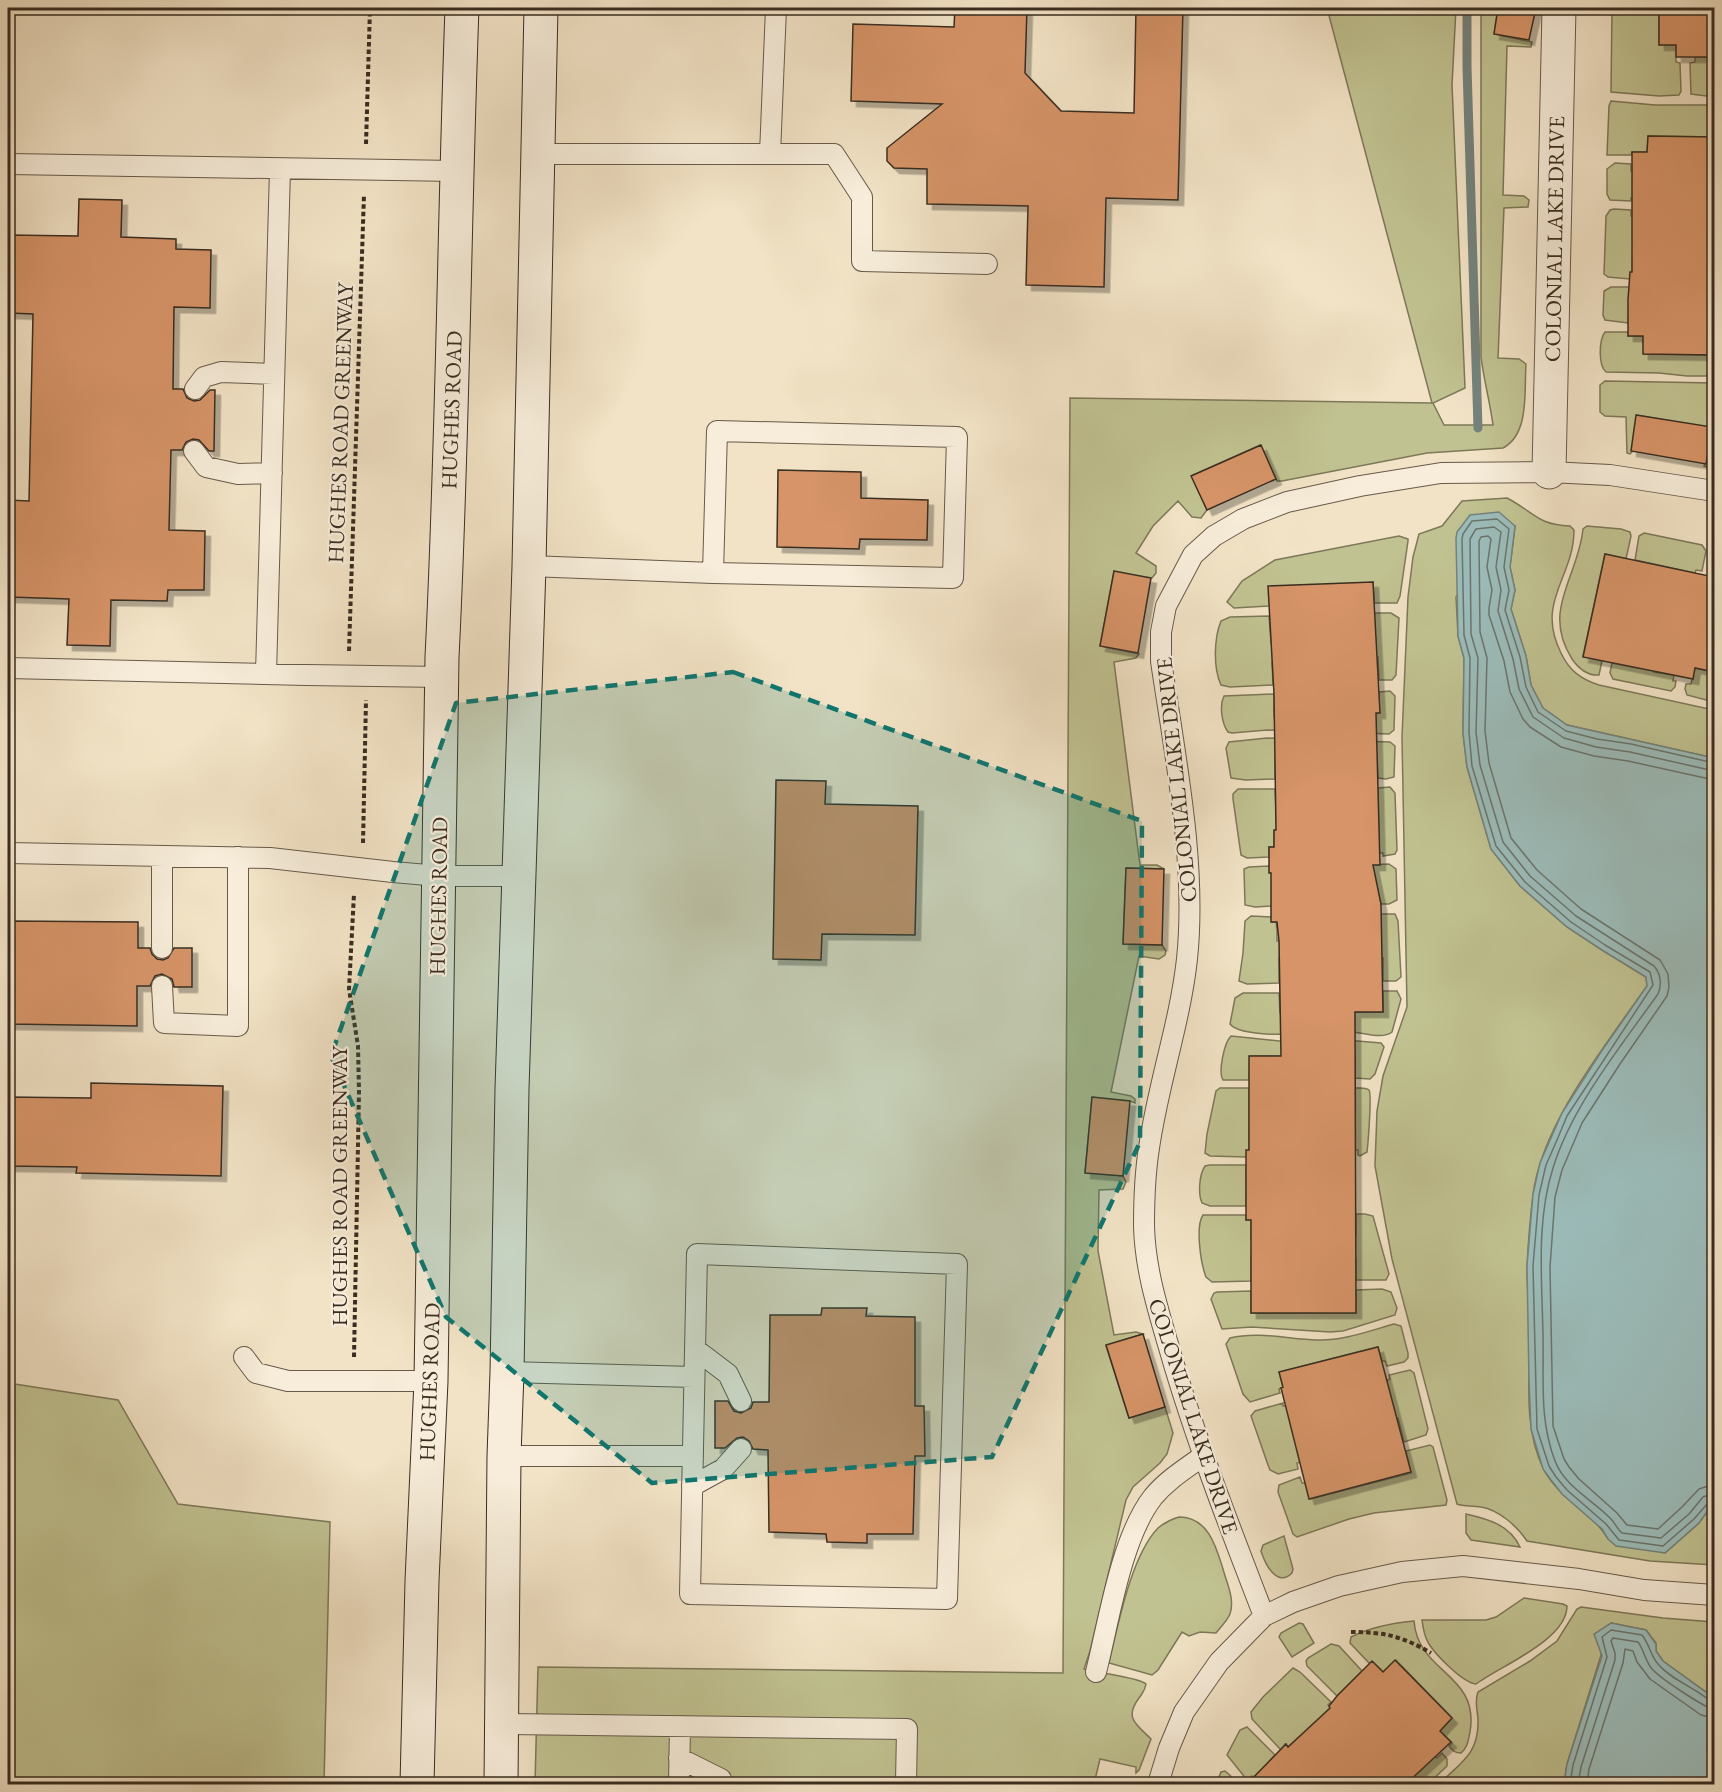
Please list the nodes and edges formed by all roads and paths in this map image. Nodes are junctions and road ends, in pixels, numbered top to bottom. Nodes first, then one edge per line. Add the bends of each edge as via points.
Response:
1 (370, 8) edge
2 (462, 8) edge
3 (541, 8) edge
4 (776, 8) edge
5 (1559, 8) edge
6 (366, 144) dead end
7 (539, 153) junction
8 (771, 153) junction
9 (8, 164) edge
10 (280, 169) junction
11 (456, 171) junction
12 (364, 194) dead end
13 (987, 264) dead end
14 (274, 374) junction
15 (195, 389) dead end
16 (194, 451) dead end
17 (1549, 472) junction
18 (272, 473) junction
19 (1714, 491) edge
20 (529, 566) junction
21 (713, 573) junction
22 (349, 653) dead end
23 (8, 668) edge
24 (266, 674) junction
25 (442, 676) junction
26 (366, 700) dead end
27 (363, 847) dead end
28 (8, 853) edge
29 (162, 856) junction
30 (238, 857) junction
31 (439, 876) junction
32 (518, 876) junction
33 (355, 883) dead end
34 (162, 948) dead end
35 (162, 987) dead end
36 (695, 1349) junction
37 (244, 1357) dead end
38 (507, 1372) junction
39 (694, 1377) junction
40 (431, 1381) junction
41 (354, 1382) junction
42 (741, 1401) dead end
43 (741, 1449) dead end
44 (504, 1456) junction
45 (693, 1456) junction
46 (1203, 1456) junction
47 (692, 1486) junction
48 (1714, 1595) edge
49 (1264, 1616) junction
50 (1351, 1632) dead end
51 (1431, 1653) dead end
52 (1096, 1671) dead end
53 (502, 1724) junction
54 (680, 1726) junction
55 (679, 1758) junction
56 (721, 1779) dead end
57 (417, 1785) edge
58 (501, 1785) edge
59 (679, 1785) edge
60 (906, 1785) edge
61 (1158, 1785) edge

1 - 6 path
2 - 11 main road, HUGHES ROAD
3 - 7 main road
4 - 8 lane
5 - 17 main road, COLONIAL LAKE DRIVE
7 - 8 lane
7 - 20 main road
8 - 13 lane via 834,153 862,196 862,261
9 - 10 lane
10 - 11 lane
10 - 14 lane
11 - 25 main road, HUGHES ROAD
12 - 22 path, HUGHES ROAD GREENWAY
14 - 15 lane via 221,372 204,377
14 - 18 lane
16 - 18 lane via 206,467 238,474
17 - 19 lane, COLONIAL LAKE DRIVE via 1610,475
17 - 46 lane, COLONIAL LAKE DRIVE via 1441,473 1287,502 1242,519 1214,536 1193,555 1166,606 1161,661 1189,872 1191,919 1185,974 1149,1147 1144,1227 1155,1300
18 - 24 lane
20 - 21 lane
20 - 32 main road
21 - 21 lane via 953,578 957,437 717,431
23 - 24 lane
24 - 25 lane
25 - 31 main road, HUGHES ROAD
26 - 27 path
28 - 29 lane
29 - 30 lane
29 - 34 lane
30 - 31 lane
30 - 35 lane via 238,1026 164,1023
31 - 32 lane
31 - 40 main road, HUGHES ROAD
32 - 38 main road
33 - 41 path, HUGHES ROAD GREENWAY via 349,989 358,1046 359,1092
36 - 39 lane
36 - 42 lane via 728,1374
36 - 47 lane via 697,1254 957,1264 946,1599 690,1594
37 - 41 lane via 256,1373 288,1381
38 - 39 lane
38 - 44 main road
39 - 45 lane
40 - 41 lane
40 - 57 main road, HUGHES ROAD
43 - 47 lane via 723,1469
44 - 45 lane
44 - 53 main road
45 - 47 lane
46 - 49 lane, COLONIAL LAKE DRIVE
46 - 52 lane via 1164,1485 1142,1514 1123,1561
48 - 49 lane via 1644,1590 1462,1566 1402,1572 1339,1586
49 - 61 lane via 1218,1662 1184,1712
50 - 51 path via 1400,1637
53 - 54 lane
53 - 58 main road
54 - 55 lane
54 - 60 lane via 906,1729
55 - 56 lane
55 - 59 lane

